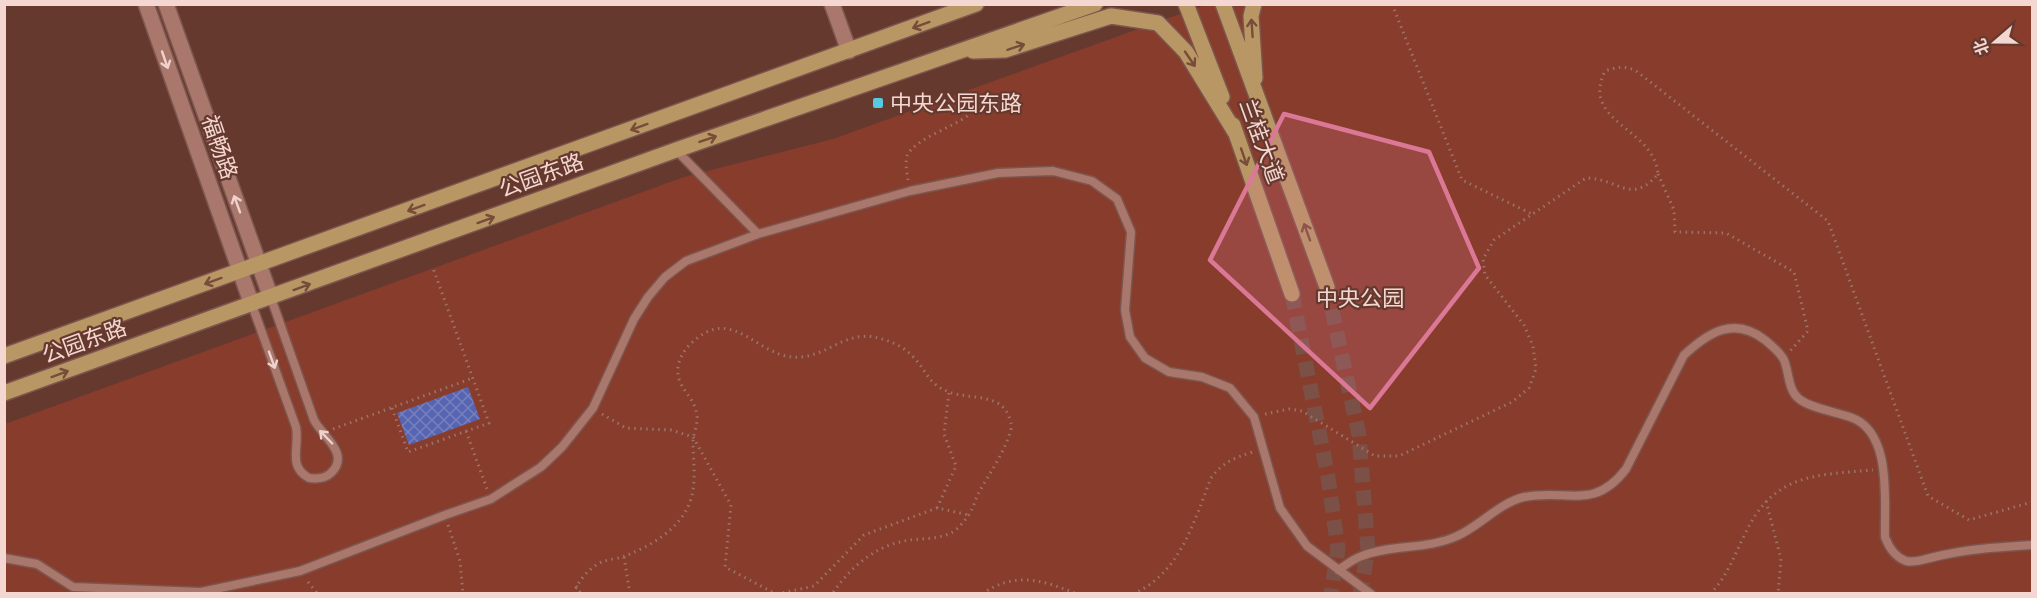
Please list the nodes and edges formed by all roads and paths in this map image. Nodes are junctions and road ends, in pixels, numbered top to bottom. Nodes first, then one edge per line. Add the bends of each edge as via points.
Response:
1 (146, 4) edge
2 (166, 4) edge
3 (832, 4) edge
4 (976, 4) edge
5 (1095, 4) edge
6 (1186, 4) edge
7 (1223, 4) edge
8 (1254, 4) edge
9 (1392, 4) edge
10 (849, 51) junction
11 (958, 52) junction
12 (964, 92) dead end
13 (1256, 93) junction
14 (1235, 132) junction
15 (676, 150) junction
16 (1658, 174) junction
17 (910, 191) junction
18 (1532, 214) junction
19 (758, 234) junction
20 (259, 265) junction
21 (433, 268) dead end
22 (240, 272) junction
23 (1327, 287) tunnel mouth
24 (1292, 294) tunnel mouth
25 (271, 298) junction
26 (252, 305) junction
27 (4, 356) edge
28 (1783, 359) junction
29 (473, 378) junction
30 (949, 392) junction
31 (4, 393) edge
32 (392, 408) junction
33 (593, 408) junction
34 (1254, 417) junction
35 (466, 431) junction
36 (321, 433) junction
37 (693, 437) junction
38 (1263, 449) junction
39 (1884, 470) junction
40 (491, 499) junction
41 (1766, 500) junction
42 (2032, 502) edge
43 (937, 508) junction
44 (445, 515) junction
45 (969, 515) junction
46 (2032, 545) edge
47 (624, 557) junction
48 (4, 558) edge
49 (1338, 570) junction
50 (576, 586) junction
51 (70, 590) edge
52 (463, 594) edge
53 (573, 594) edge
54 (581, 594) edge
55 (630, 594) edge
56 (777, 594) edge
57 (832, 594) edge
58 (982, 594) edge
59 (1077, 594) edge
60 (1133, 594) edge
61 (1371, 594) edge
62 (1710, 594) edge
63 (1778, 594) edge

1 -> 22 main road, 福畅路
20 -> 2 main road, 福畅路
3 - 10 main road
4 -> 10 main road, 公园东路
5 - 11 main road, 公园东路
6 - 14 main road, 兰桂大道
7 - 13 main road, 兰桂大道
13 -> 8 main road via 1251,16
9 - 18 path via 1462,180
10 -> 20 main road, 公园东路
11 -> 14 main road via 1005,50 1111,16 1158,24 1186,52
15 -> 11 main road, 公园东路
12 - 17 path via 970,109 967,116 914,147 907,156
23 -> 13 main road, 兰桂大道
14 -> 24 main road, 兰桂大道
15 - 19 lane
25 -> 15 main road, 公园东路
16 - 18 path via 1649,185 1637,190 1624,189 1600,178 1586,178
16 - 28 path via 1674,210 1675,232 1726,233 1794,272 1808,331
16 - 42 path via 1650,150 1604,109 1598,96 1605,71 1615,67 1635,70 1828,221 1928,496 1969,520
17 - 19 lane
17 - 34 lane via 998,173 1053,171 1092,181 1117,199 1131,232 1125,310 1130,337 1145,358 1169,372 1202,377 1230,388
18 - 34 path via 1494,240 1483,258 1485,275 1524,325 1533,346 1536,369 1529,388 1512,402 1399,456 1375,456 1302,411 1289,409
19 - 33 lane via 686,261 665,277 634,319
20 - 22 main road, 公园东路
20 - 25 main road, 福畅路
21 - 29 path
22 - 26 main road, 福畅路
22 -> 27 main road, 公园东路
25 - 26 main road, 公园东路
25 - 36 lane
31 -> 26 main road, 公园东路
26 -> 36 lane via 296,427 297,469 309,478 324,478 337,462 336,449
28 - 39 lane via 1797,397 1854,418 1867,428 1881,454
28 - 49 lane via 1757,333 1730,327 1718,330 1684,355 1616,482 1588,495 1526,496 1458,536 1373,552
29 - 32 path
29 - 35 path via 489,423
30 - 37 path via 929,381 915,359 898,345 875,337 846,338 810,357 788,357 737,330 719,328 687,345 678,363 680,381 692,398 697,417
30 - 43 path via 944,434 956,466
30 - 45 path via 995,401 1008,412 1012,427
32 - 35 path via 408,453
32 - 36 path
33 - 37 path via 626,428 671,430
33 - 40 lane via 541,467
34 - 38 lane
35 - 40 path
37 - 47 path via 694,481 681,520 664,535
37 - 56 path via 731,505 725,567
38 - 49 lane via 1280,508 1307,546
38 - 60 path via 1230,459 1219,468 1211,478 1176,560 1163,575
39 - 41 path via 1817,474
39 - 46 lane via 1885,537 1889,547 1905,560 1914,562 1964,549
40 - 44 lane
41 - 62 path via 1754,516 1725,577
41 - 63 path via 1781,559
43 - 45 path
43 - 56 path via 864,535 814,586
44 - 51 lane via 300,571 201,592
44 - 52 path via 460,561
45 - 57 path via 954,532 938,538 902,541 874,552 847,573
47 - 50 path via 600,562
47 - 55 path
48 - 51 lane via 37,564
49 - 61 lane
50 - 53 path
50 - 54 path
58 - 59 path via 1002,584 1038,580

